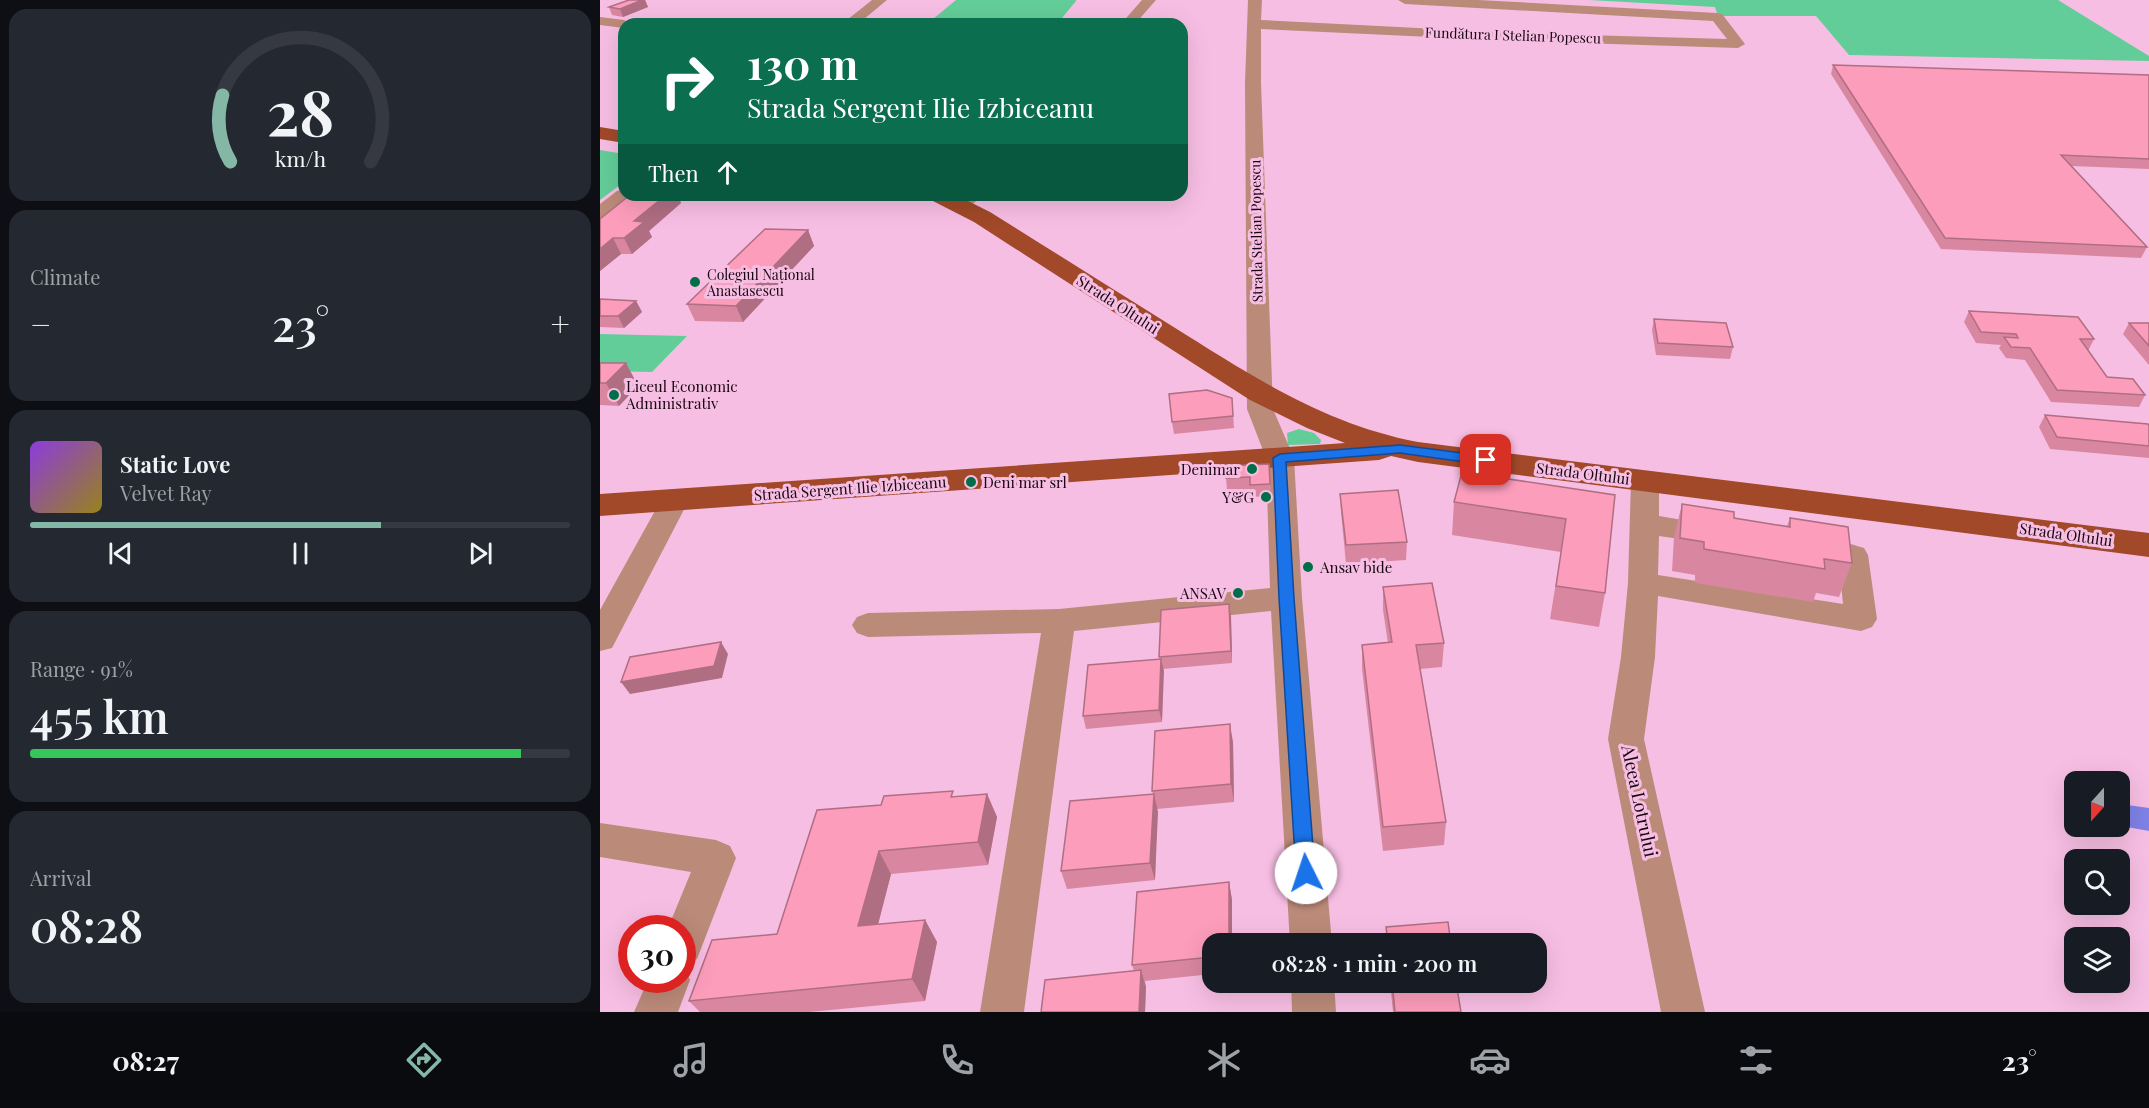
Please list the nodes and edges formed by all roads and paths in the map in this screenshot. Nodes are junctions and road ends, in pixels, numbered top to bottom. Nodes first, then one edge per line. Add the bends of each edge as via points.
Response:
1 (880, 0) edge
2 (1149, 0) edge
3 (1255, 0) edge
4 (1405, 0) edge
5 (857, 18) edge
6 (1133, 18) edge
7 (600, 21) edge
8 (618, 23) edge
9 (1254, 24) junction
10 (600, 133) edge
11 (618, 136) edge
12 (618, 200) edge
13 (962, 201) edge
14 (600, 214) edge
15 (1260, 394) junction
16 (1400, 449) junction
17 (1280, 458) junction
18 (1645, 480) junction
19 (675, 500) junction
20 (600, 505) edge
21 (1645, 524) junction
22 (1737, 537) edge
23 (1784, 544) edge
24 (2149, 545) edge
25 (1643, 583) junction
26 (1286, 598) junction
27 (1059, 621) junction
28 (868, 625) dead end
29 (600, 639) edge
30 (600, 840) edge
31 (694, 915) edge
32 (1310, 933) edge
33 (664, 993) edge
34 (1313, 993) edge
35 (656, 1012) edge
36 (1001, 1012) edge
37 (1314, 1012) edge
38 (1683, 1012) edge

1 - 5 street
2 - 6 street
3 - 9 street, Strada Stelian Popescu
4 - 9 street, Fundătura I Stelian Popescu via 1717,17 1738,44
7 - 8 street
9 - 15 street, Strada Stelian Popescu
10 - 11 main road
12 - 14 street
13 - 15 main road, Strada Oltului
15 - 16 main road, Strada Oltului via 1326,426
15 - 17 street, Strada Stelian Popescu via 1262,420
16 - 17 main road, Strada Sergent Ilie Izbiceanu
16 - 18 main road, Strada Oltului
17 - 19 main road, Strada Sergent Ilie Izbiceanu
17 - 26 street
18 - 21 street, Aleea Lotrului
18 - 24 main road, Strada Oltului
19 - 20 main road, Strada Sergent Ilie Izbiceanu
19 - 29 street
21 - 22 street
21 - 25 street, Aleea Lotrului
23 - 25 street via 1853,555 1861,619
25 - 38 street, Aleea Lotrului via 1638,657 1626,739
26 - 27 street
26 - 32 street
27 - 28 street
27 - 36 street
30 - 31 street via 716,858
33 - 35 street
34 - 37 street

